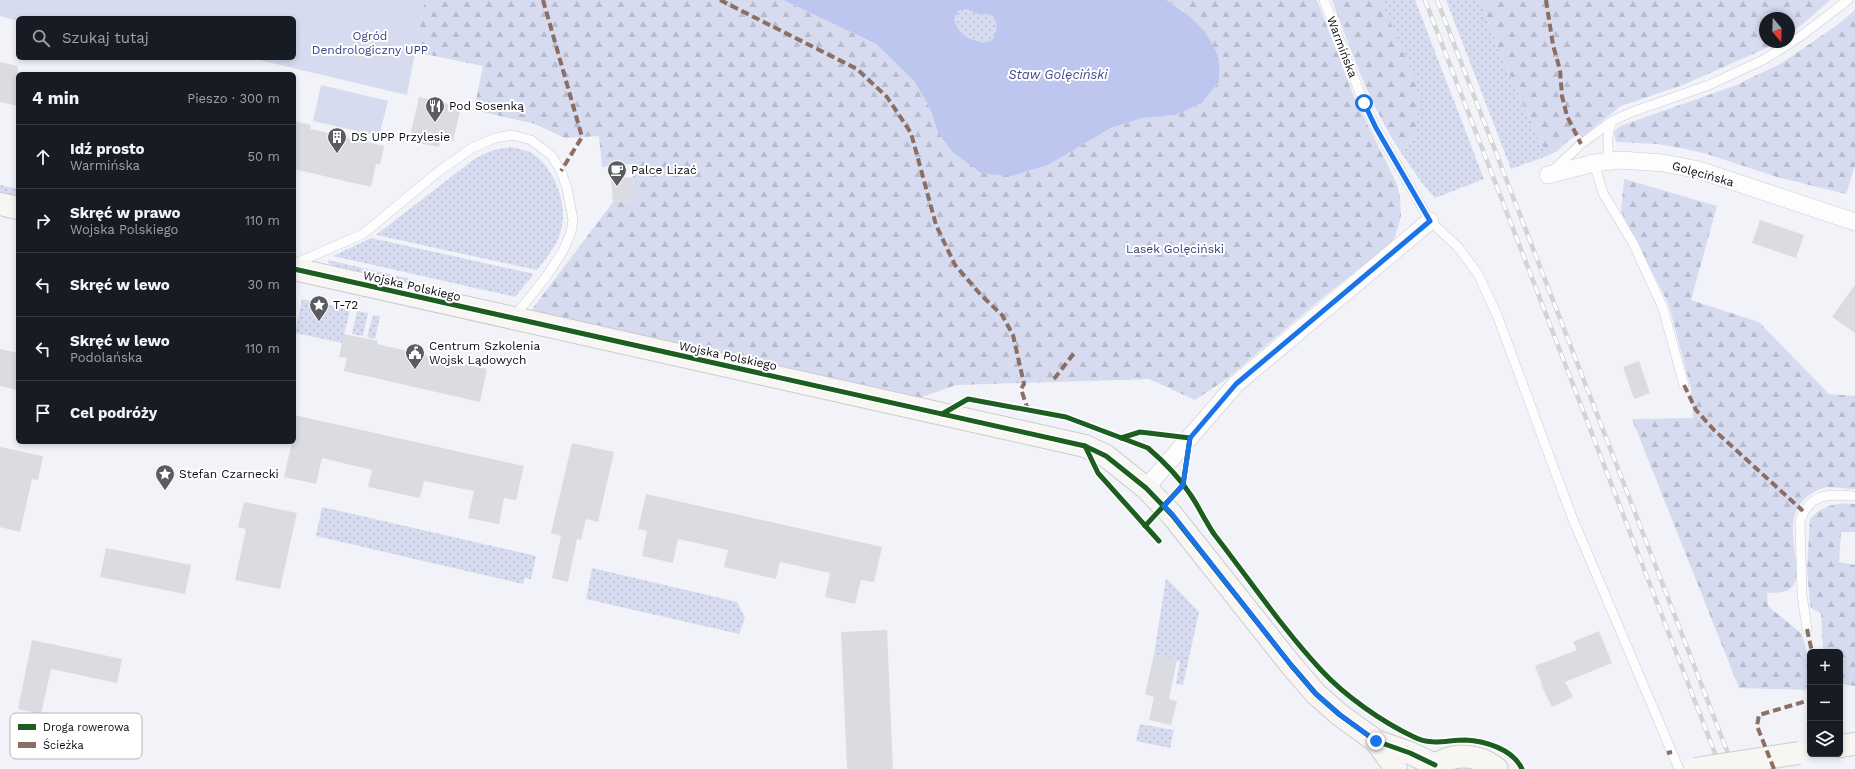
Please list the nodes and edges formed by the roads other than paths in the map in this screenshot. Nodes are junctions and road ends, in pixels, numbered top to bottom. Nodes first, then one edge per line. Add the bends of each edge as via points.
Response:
1 (1324, 0) edge
2 (1848, 0) edge
3 (1612, 121) junction
4 (1602, 162) junction
5 (1548, 175) joint
6 (0, 204) edge
7 (16, 208) edge
8 (1430, 221) junction
9 (1855, 222) edge
10 (296, 263) edge
11 (296, 269) edge
12 (513, 319) junction
13 (1684, 385) dead end
14 (1146, 488) junction
15 (1855, 496) edge
16 (1807, 629) dead end
17 (1376, 741) junction
18 (1855, 744) edge
19 (1843, 746) edge
20 (1805, 752) edge
21 (1433, 767) edge
22 (1396, 769) edge
23 (1496, 769) edge
24 (1679, 769) edge
25 (1696, 769) edge

1 - 8 lane, Warmińska via 1364,103
2 - 3 lane via 1801,36 1765,59 1709,86
3 - 4 lane
3 - 5 lane via 1581,144
4 - 5 street, Golęcińska
4 - 9 street, Golęcińska via 1646,160 1679,165
4 - 13 lane via 1603,193 1633,243 1663,308
6 - 7 street
8 - 14 street via 1236,384
8 - 24 lane, Warmińska via 1458,247 1478,274 1497,315 1572,517
10 - 12 lane via 363,234 438,172 472,148 494,138 512,135 531,140 552,156 567,188 573,220 563,252
11 - 12 street, Wojska Polskiego
12 - 14 street, Wojska Polskiego via 1085,446 1106,456
14 - 17 street, Wojska Polskiego via 1172,514 1316,694
15 - 16 lane via 1832,494 1820,497 1803,511 1800,522 1802,595
17 - 21 street via 1410,753
17 - 22 street
18 - 19 street
20 - 25 street, bridge
21 - 23 street via 1448,759 1462,756 1476,758

